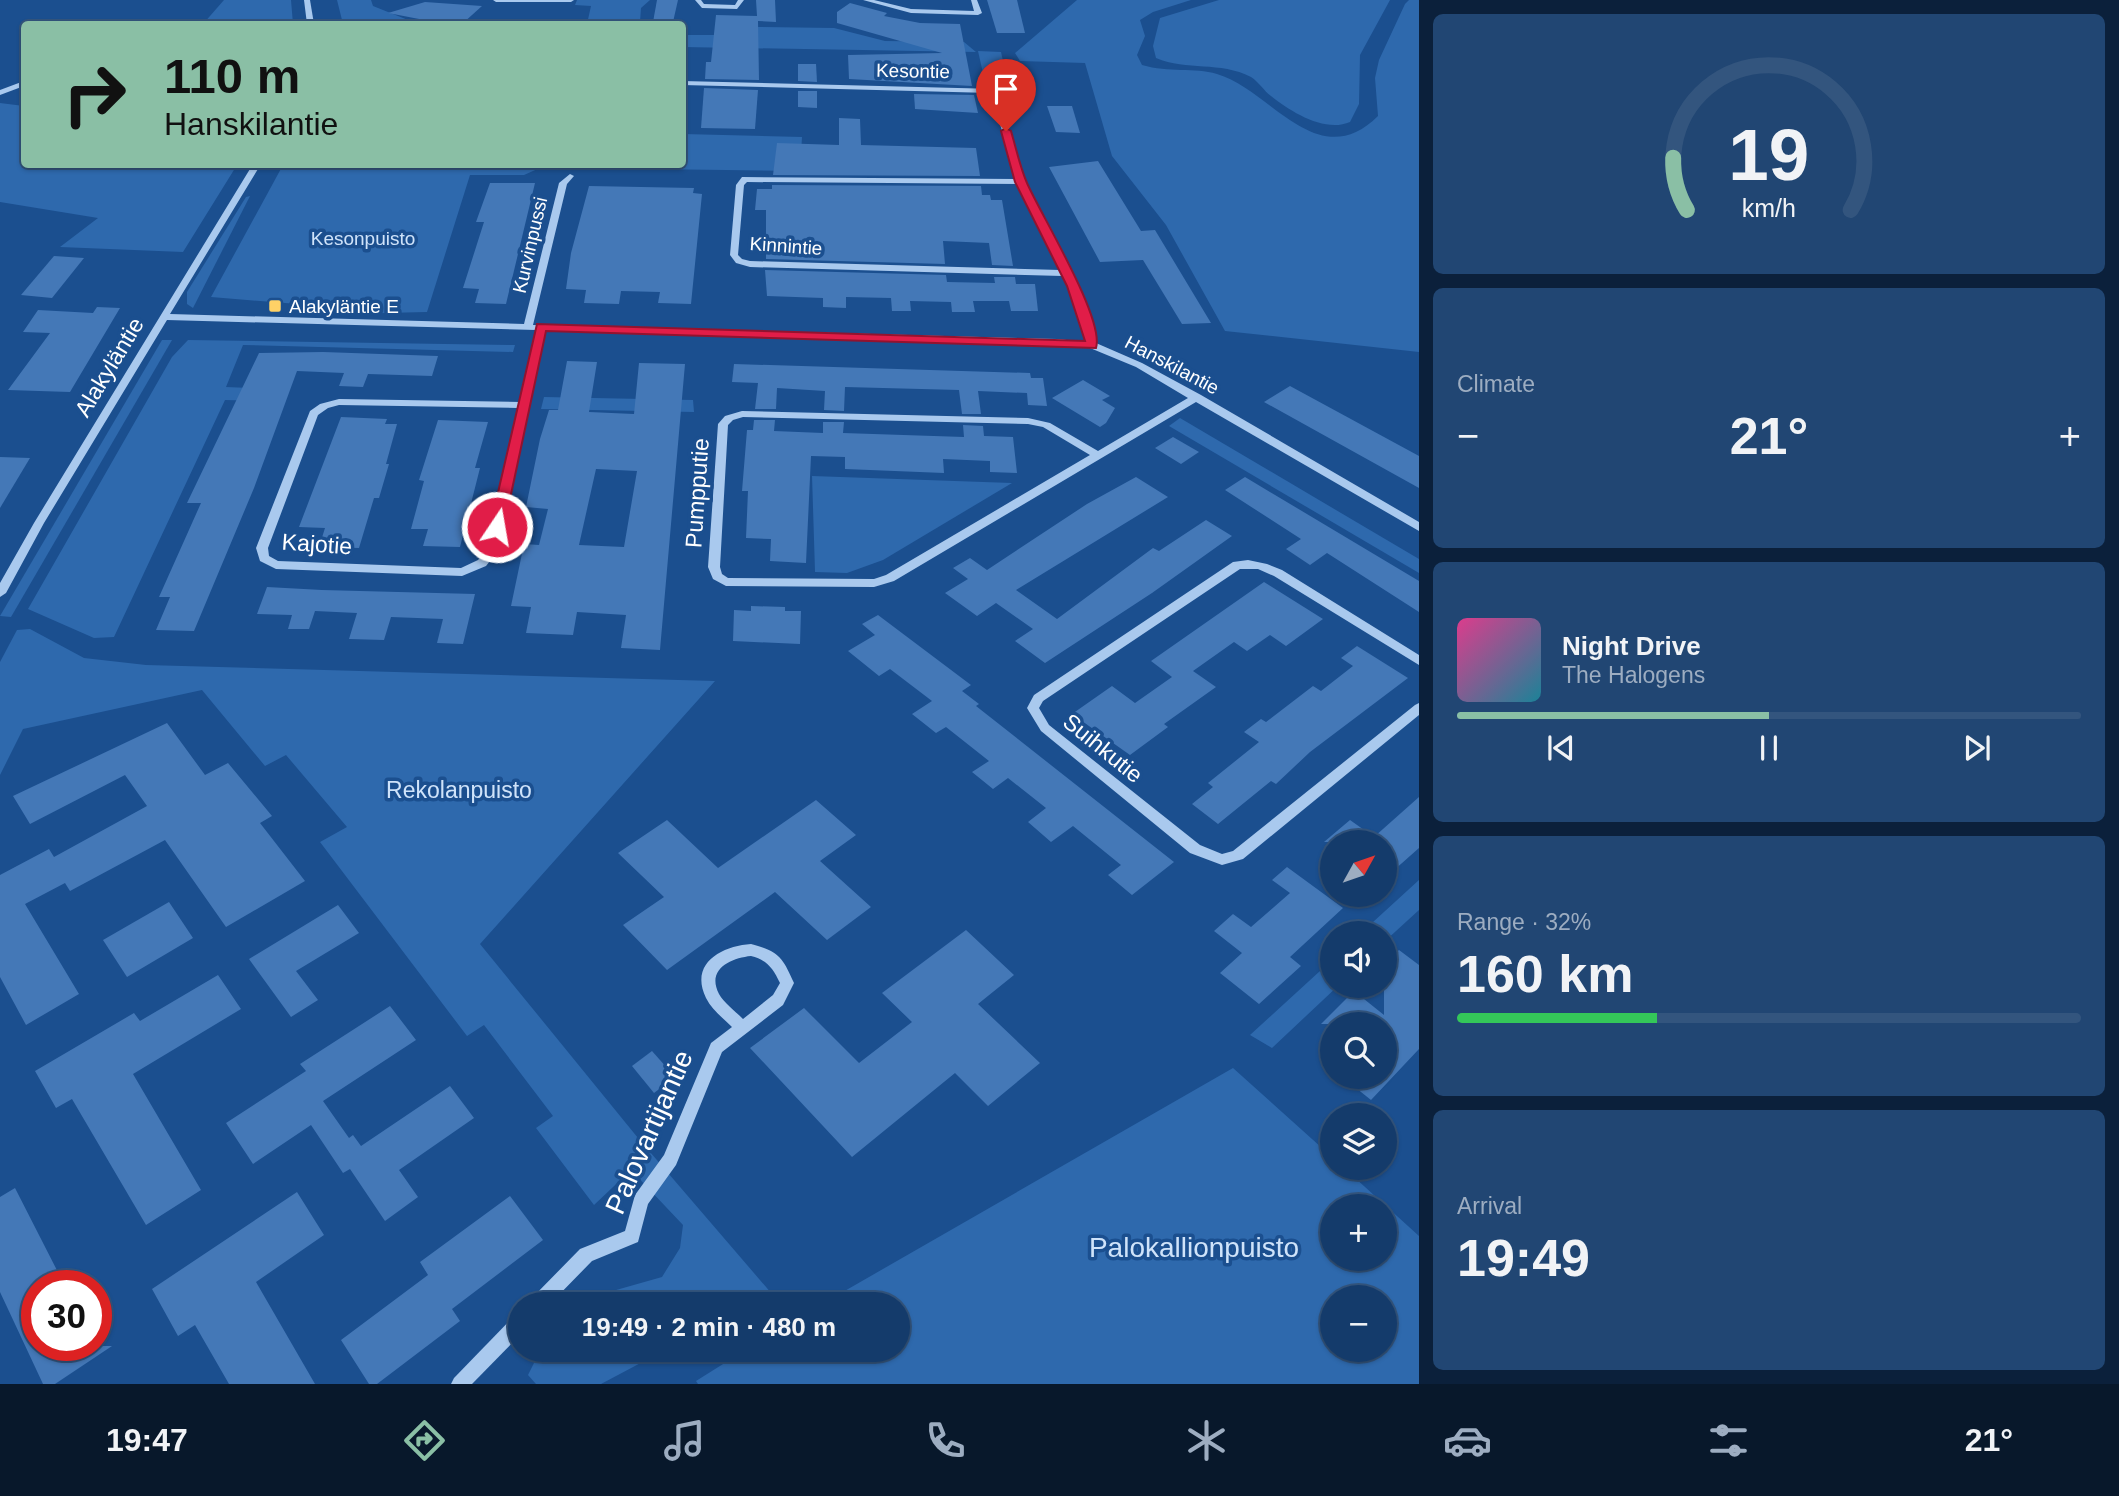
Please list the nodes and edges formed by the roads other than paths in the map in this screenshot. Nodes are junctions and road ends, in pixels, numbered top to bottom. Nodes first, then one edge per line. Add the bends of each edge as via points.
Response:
1 (307, 0) edge
2 (496, 0) edge
3 (571, 0) edge
4 (698, 0) edge
5 (741, 0) edge
6 (866, 0) edge
7 (927, 0) edge
8 (974, 0) edge
9 (521, 1) edge
10 (911, 11) junction
11 (310, 21) edge
12 (686, 83) edge
13 (21, 84) edge
14 (0, 93) edge
15 (255, 168) edge
16 (570, 176) dead end
17 (1021, 182) junction
18 (1066, 273) junction
19 (163, 317) junction
20 (528, 327) junction
21 (541, 327) junction
22 (1092, 345) junction
23 (1197, 397) junction
24 (522, 405) junction
25 (1097, 455) junction
26 (1419, 527) edge
27 (0, 592) edge
28 (1419, 661) edge
29 (1419, 708) edge
30 (741, 1028) junction
31 (550, 1292) edge
32 (508, 1334) edge
33 (460, 1384) edge

1 - 11 street
2 - 9 street
3 - 9 street
4 - 5 street via 702,6 737,6
6 - 10 street
7 - 10 street
8 - 10 street via 976,13
12 - 17 street, Kesontie via 994,91
13 - 14 street
15 - 19 street, Alakyläntie
16 - 20 street, Kurvinpussi via 563,183
17 - 18 street, Kesontie
17 - 18 street, Kinnintie via 745,179 740,185 734,255 750,264
18 - 22 street, Kesontie
19 - 20 street, Hanskilantie
19 - 27 street, Alakyläntie
20 - 21 street, Hanskilantie
21 - 22 street, Hanskilantie
21 - 24 street, Kajotie
22 - 23 street, Hanskilantie via 1131,360
23 - 25 street, Pumpputie
23 - 26 street, Hanskilantie
24 - 24 street, Kajotie via 492,551 482,563 462,572 276,565 264,558 262,548 314,414 324,406 339,402
25 - 25 street, Pumpputie via 890,578 874,583 726,582 714,567 723,424 742,414 1028,421 1046,425
28 - 29 street, Suihkutie via 1279,573 1265,566 1237,565 1038,698 1033,708 1045,727 1195,849 1222,860 1238,855
30 - 30 street, Palovartijantie via 711,993 710,975 717,961 729,952 759,950 784,970 787,983 778,1000
30 - 31 street, Palovartijantie via 716,1048 670,1160 641,1202 632,1236 586,1255
32 - 33 street

